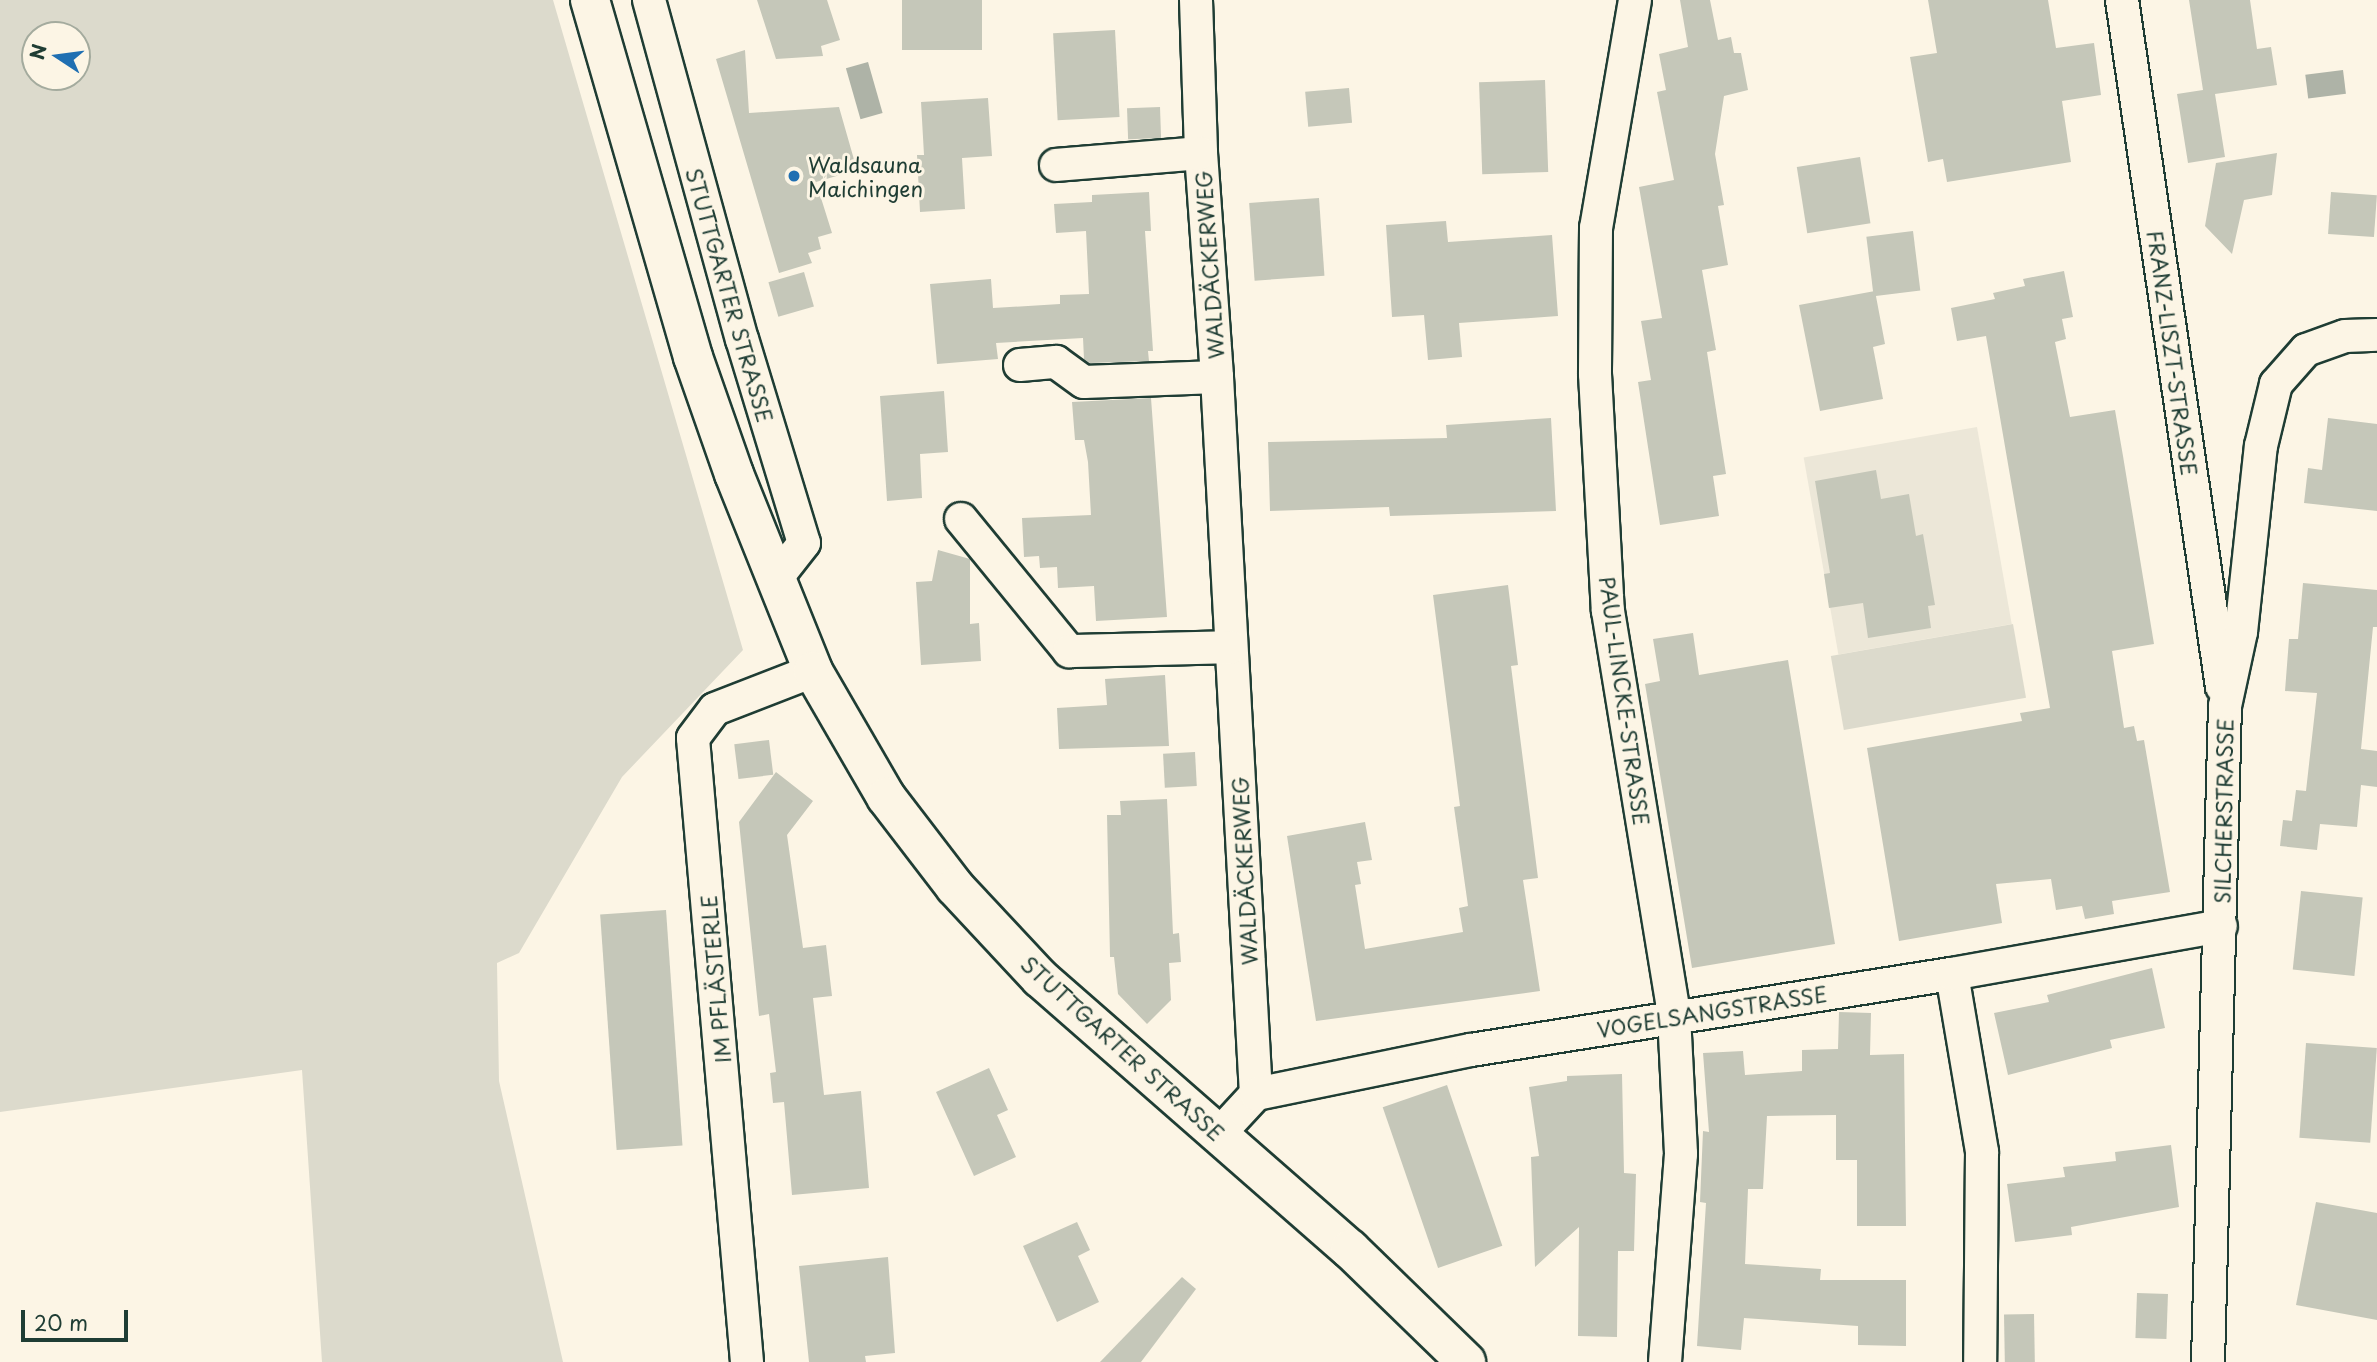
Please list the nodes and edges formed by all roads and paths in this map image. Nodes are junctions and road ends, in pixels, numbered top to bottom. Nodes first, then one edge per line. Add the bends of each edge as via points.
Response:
1 (590, 0) edge
2 (649, 0) edge
3 (1196, 0) edge
4 (1635, 0) edge
5 (2122, 0) edge
6 (1201, 153) junction
7 (1056, 165) dead end
8 (2377, 335) edge
9 (1020, 365) dead end
10 (1217, 377) junction
11 (961, 519) dead end
12 (775, 580) junction
13 (1231, 647) junction
14 (813, 671) junction
15 (2225, 706) junction
16 (2221, 926) junction
17 (1952, 974) junction
18 (1674, 1015) junction
19 (1256, 1094) junction
20 (1220, 1133) junction
21 (1665, 1361) edge
22 (747, 1362) edge
23 (1466, 1362) edge
24 (1980, 1362) edge
25 (2208, 1362) edge

1 - 12 main road, STUTTGARTER STRASSE via 693,357
2 - 12 street, STUTTGARTER STRASSE via 742,339 804,543
3 - 6 street, WALDÄCKERWEG
4 - 18 street, PAUL-LINCKE-STRASSE via 1596,228 1595,374 1608,611
5 - 15 street, FRANZ-LISZT-STRASSE
6 - 7 street, WALDÄCKERWEG
6 - 10 street, WALDÄCKERWEG
8 - 15 street, SILCHERSTRASSE via 2345,336 2306,350 2276,384 2261,446 2241,632
9 - 10 street, WALDÄCKERWEG via 1056,362 1084,382
10 - 13 street, WALDÄCKERWEG
11 - 13 street via 1069,651
12 - 14 main road, STUTTGARTER STRASSE
13 - 19 street, WALDÄCKERWEG
14 - 20 main road, STUTTGARTER STRASSE via 886,797 954,887 1040,978
14 - 22 street, IM PFLÄSTERLE via 715,709 693,738
15 - 16 street, SILCHERSTRASSE
16 - 17 street, VOGELSANGSTRASSE
16 - 25 street, SILCHERSTRASSE
17 - 18 street, VOGELSANGSTRASSE
17 - 24 street via 1982,1152
18 - 19 street, VOGELSANGSTRASSE
18 - 21 street, PAUL-LINCKE-STRASSE via 1681,1154
19 - 20 street
20 - 23 main road, STUTTGARTER STRASSE via 1350,1249

